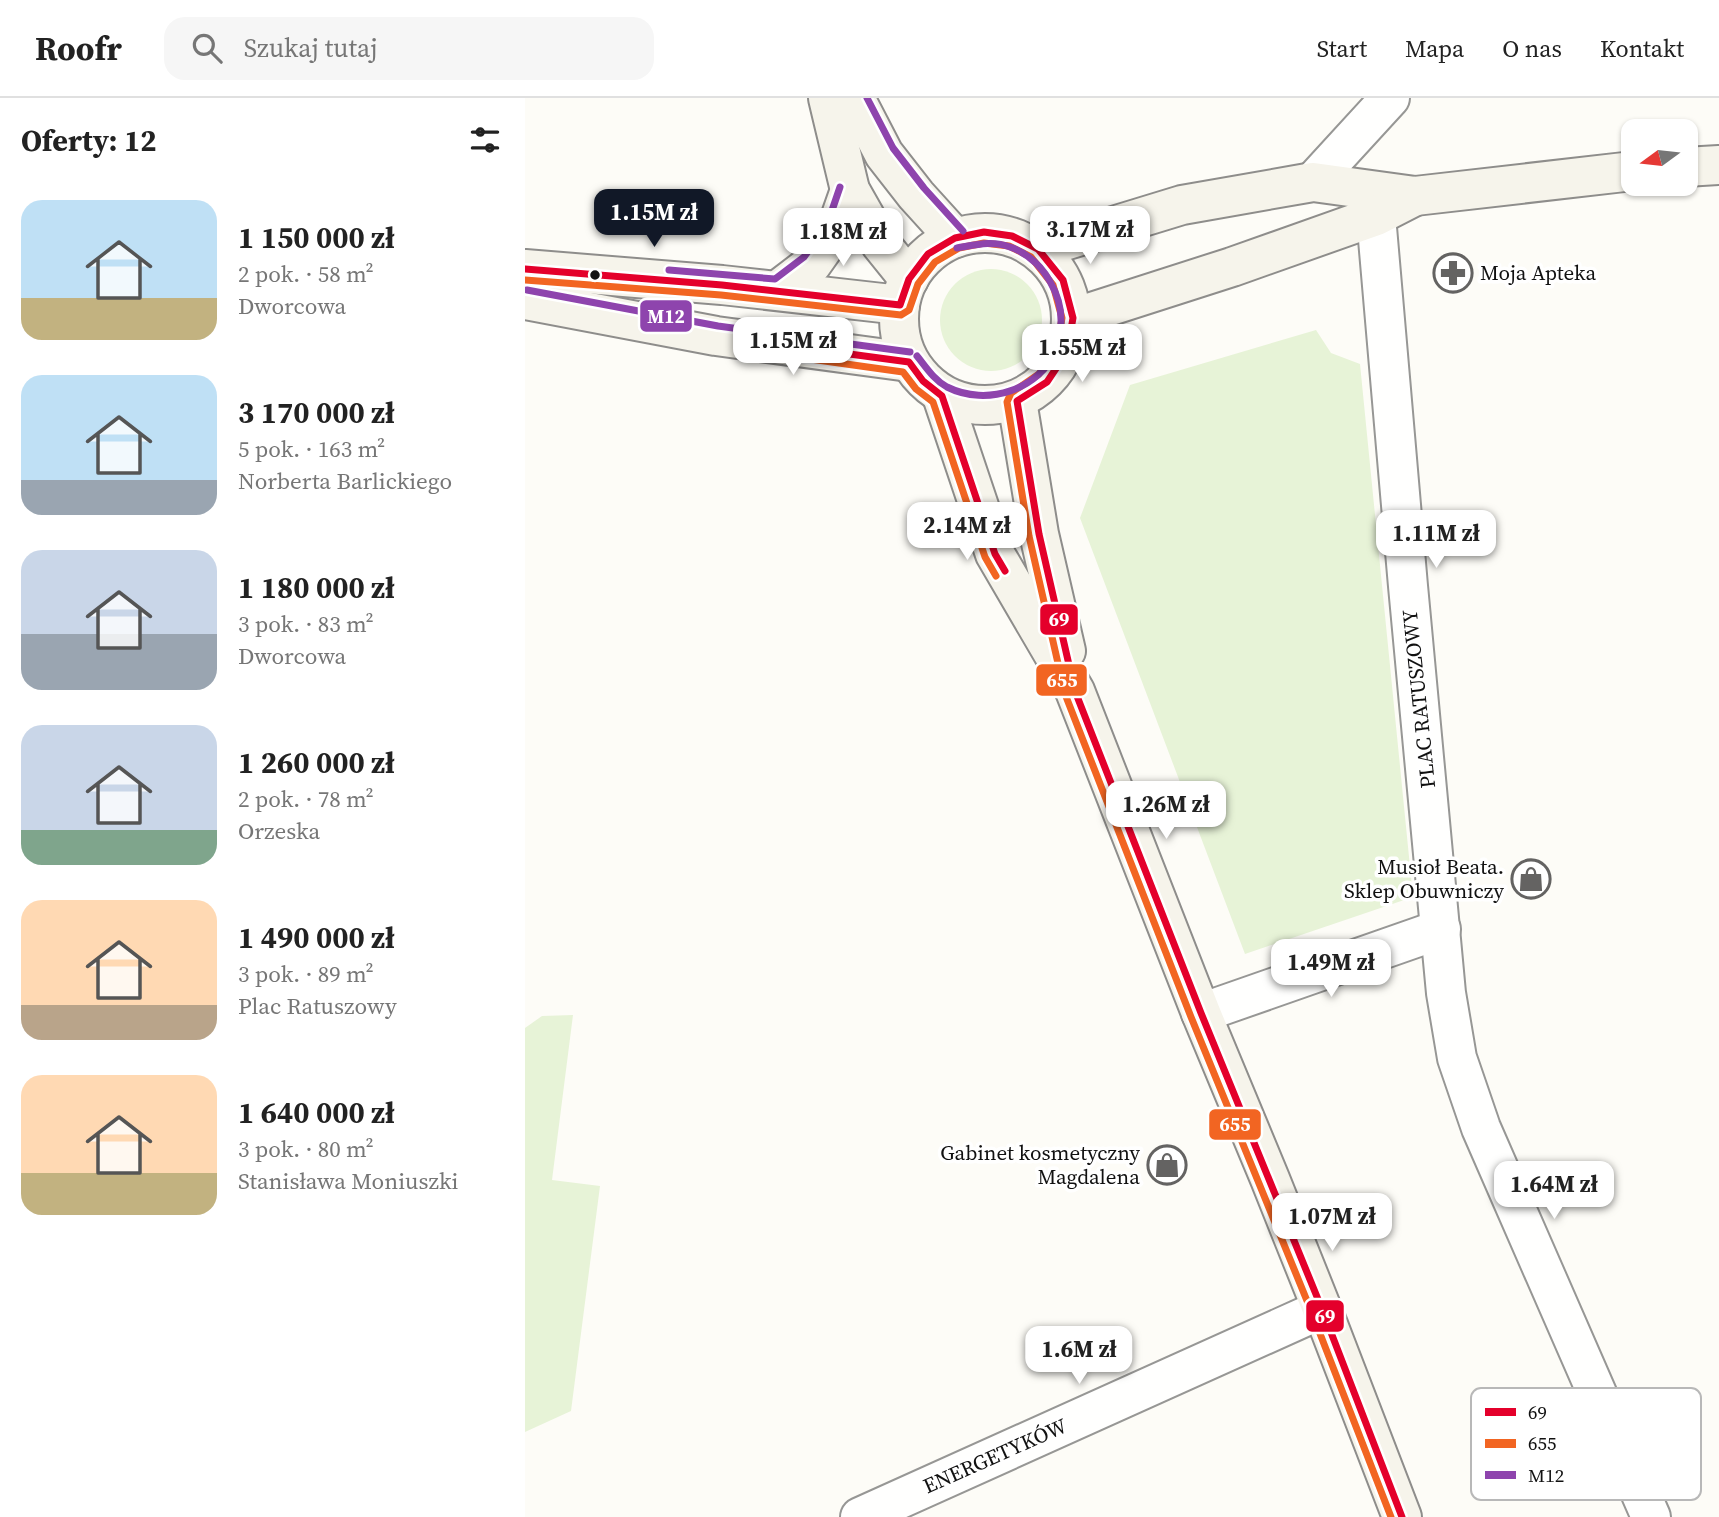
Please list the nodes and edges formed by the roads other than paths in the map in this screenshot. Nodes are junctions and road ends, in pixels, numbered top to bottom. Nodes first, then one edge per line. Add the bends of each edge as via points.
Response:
1 (828, 98) edge
2 (855, 98) edge
3 (1390, 98) edge
4 (1719, 165) edge
5 (1698, 166) edge
6 (1621, 172) edge
7 (1313, 182) junction
8 (850, 190) junction
9 (1415, 196) junction
10 (1376, 216) junction
11 (955, 237) junction
12 (1038, 249) junction
13 (525, 269) edge
14 (778, 290) junction
15 (904, 292) junction
16 (525, 300) edge
17 (1073, 318) junction
18 (909, 362) junction
19 (942, 396) junction
20 (1017, 401) junction
21 (1075, 691) junction
22 (1441, 929) junction
23 (1201, 1013) junction
24 (1322, 1309) junction
25 (1595, 1388) edge
26 (1644, 1500) edge
27 (860, 1517) edge
28 (1402, 1517) edge
29 (1651, 1517) edge

1 - 8 street
2 - 11 street via 884,154
3 - 7 street
4 - 5 street
6 - 9 street
7 - 9 street
7 - 12 street via 1182,205
8 - 14 street via 836,230 812,264
8 - 15 street
9 - 10 street
10 - 17 street
10 - 22 street, PLAC RATUSZOWY
11 - 12 street via 984,232 1012,236
11 - 15 street via 928,254
12 - 17 street via 1063,280
13 - 14 street
14 - 15 street
15 - 18 street via 900,334
16 - 18 street via 716,336
17 - 20 street via 1067,352 1047,382
18 - 19 street
19 - 20 street via 979,407
19 - 21 street via 995,554
20 - 21 street via 1039,534
21 - 23 street
22 - 23 street
22 - 25 street, PLAC RATUSZOWY via 1457,1058 1481,1128
23 - 24 street
24 - 27 street, ENERGETYKÓW
24 - 28 street
26 - 29 street, PLAC RATUSZOWY

